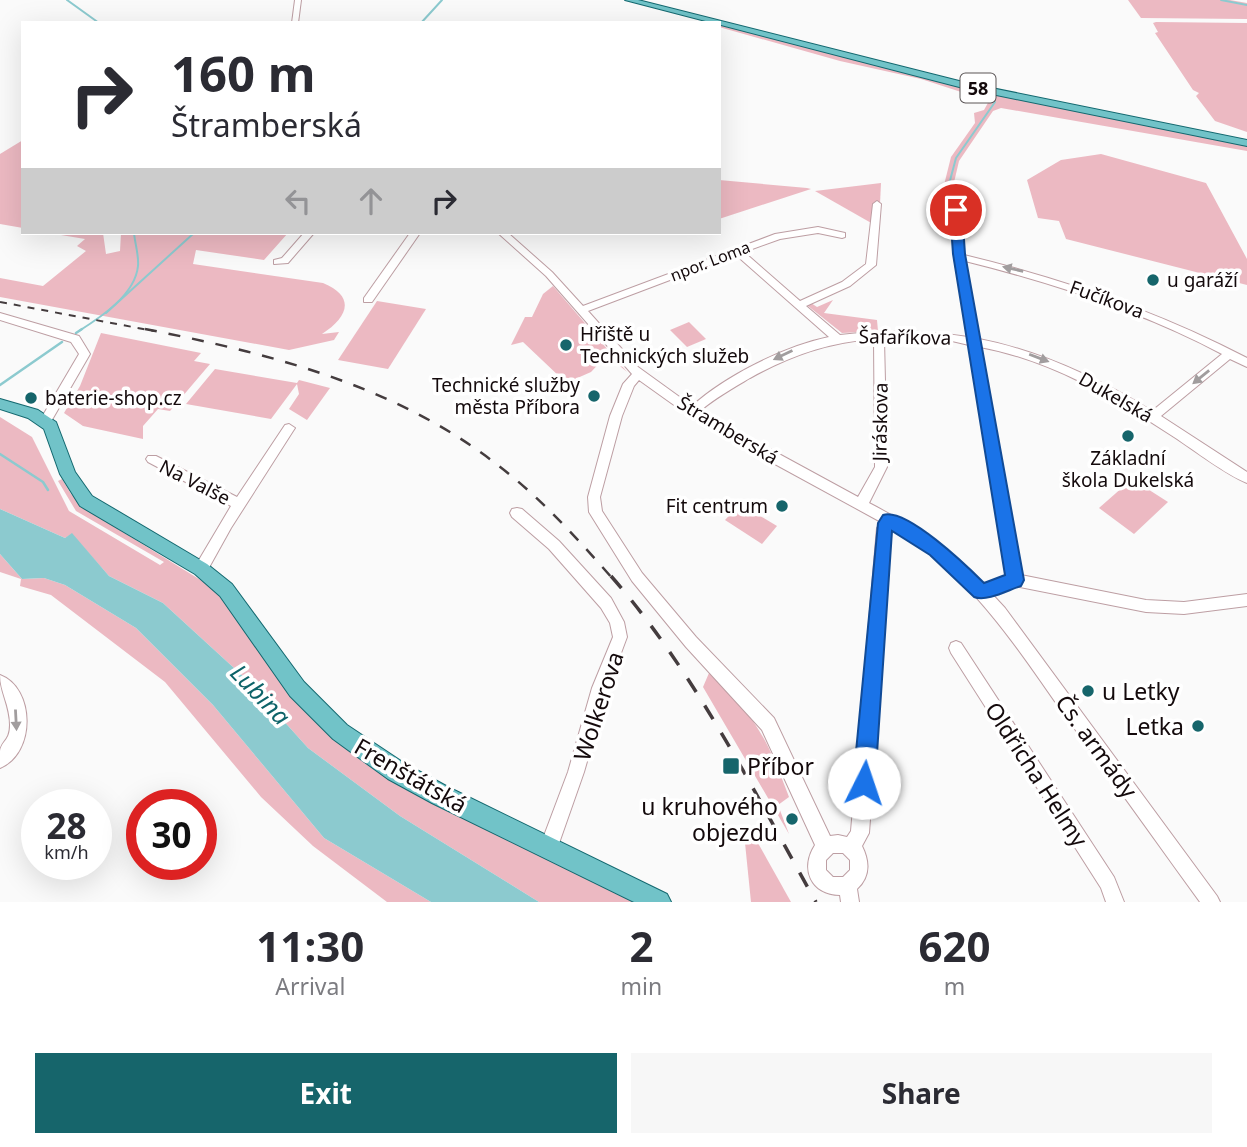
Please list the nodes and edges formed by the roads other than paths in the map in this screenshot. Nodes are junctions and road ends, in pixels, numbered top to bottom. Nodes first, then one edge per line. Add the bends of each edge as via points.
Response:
1 (298, 0) edge
2 (629, 0) edge
3 (295, 21) edge
4 (712, 21) edge
5 (721, 23) edge
6 (1247, 143) edge
7 (956, 191) dead end
8 (877, 204) dead end
9 (842, 234) dead end
10 (307, 235) edge
11 (414, 235) edge
12 (505, 235) edge
13 (737, 251) junction
14 (959, 257) junction
15 (277, 262) dead end
16 (369, 300) dead end
17 (799, 305) junction
18 (581, 310) junction
19 (0, 316) edge
20 (879, 335) junction
21 (837, 338) junction
22 (974, 339) junction
23 (1230, 353) junction
24 (1247, 363) edge
25 (639, 373) junction
26 (1172, 401) joint
27 (0, 404) edge
28 (692, 412) junction
29 (1152, 417) junction
30 (46, 422) junction
31 (289, 428) dead end
32 (152, 459) dead end
33 (1247, 478) edge
34 (239, 504) junction
35 (861, 505) junction
36 (517, 513) dead end
37 (889, 520) junction
38 (201, 569) junction
39 (1015, 580) junction
40 (981, 592) junction
41 (1247, 600) edge
42 (956, 648) dead end
43 (0, 681) edge
44 (0, 760) edge
45 (825, 846) junction
46 (548, 849) junction
47 (850, 849) junction
48 (849, 895) edge
49 (659, 902) edge
50 (1115, 902) edge
51 (1211, 902) edge

1 - 3 street
2 - 4 main road, 58
5 - 6 main road, 58 via 994,92
7 - 14 street
8 - 17 street via 871,265 846,284
9 - 13 street, npor. Loma via 795,231
10 - 15 street via 285,261
11 - 16 street
12 - 18 street, Štramberská
13 - 17 street, Šafaříkova
13 - 18 street, npor. Loma
14 - 22 street
23 -> 14 street, Fučíkova via 1094,293
17 - 21 street, Šafaříkova
18 - 25 street, Štramberská
19 - 30 street via 75,340 85,354
20 - 21 street, Šafaříkova
20 - 22 street, Šafaříkova
20 - 35 street, Jiráskova via 881,467
21 -> 28 street, Šafaříkova via 782,354
22 -> 29 street, Dukelská via 1062,366
22 - 39 street
23 - 24 street, Fučíkova
23 -> 26 street
25 - 28 street, Štramberská
25 - 45 street via 629,384 616,416 594,497 596,512 637,577 768,724
26 - 29 street
27 - 30 main road
28 - 35 street, Štramberská
29 - 33 street, Dukelská
30 - 38 main road, Frenštátská via 55,432 68,474 81,497
31 - 34 street, Na Valše
32 - 34 street, Na Valše
34 - 38 street, Na Valše
35 - 37 street, Štramberská
36 - 46 street, Wolkerova via 555,544 606,603 620,637
37 - 40 street, Štramberská via 937,550
37 - 47 street via 884,528 860,833
38 - 46 main road, Frenštátská via 237,602 297,689 340,732 396,771
39 - 40 street
39 - 41 street via 1146,606 1184,608
40 - 51 street, Čs. armády
42 - 50 street, Oldřicha Helmy via 1108,883
43 -> 44 street via 11,686 14,694 17,736
45 - 47 street via 837,843
45 - 48 street via 818,856 820,873
46 - 49 main road, Frenštátská
47 - 48 street via 859,871

